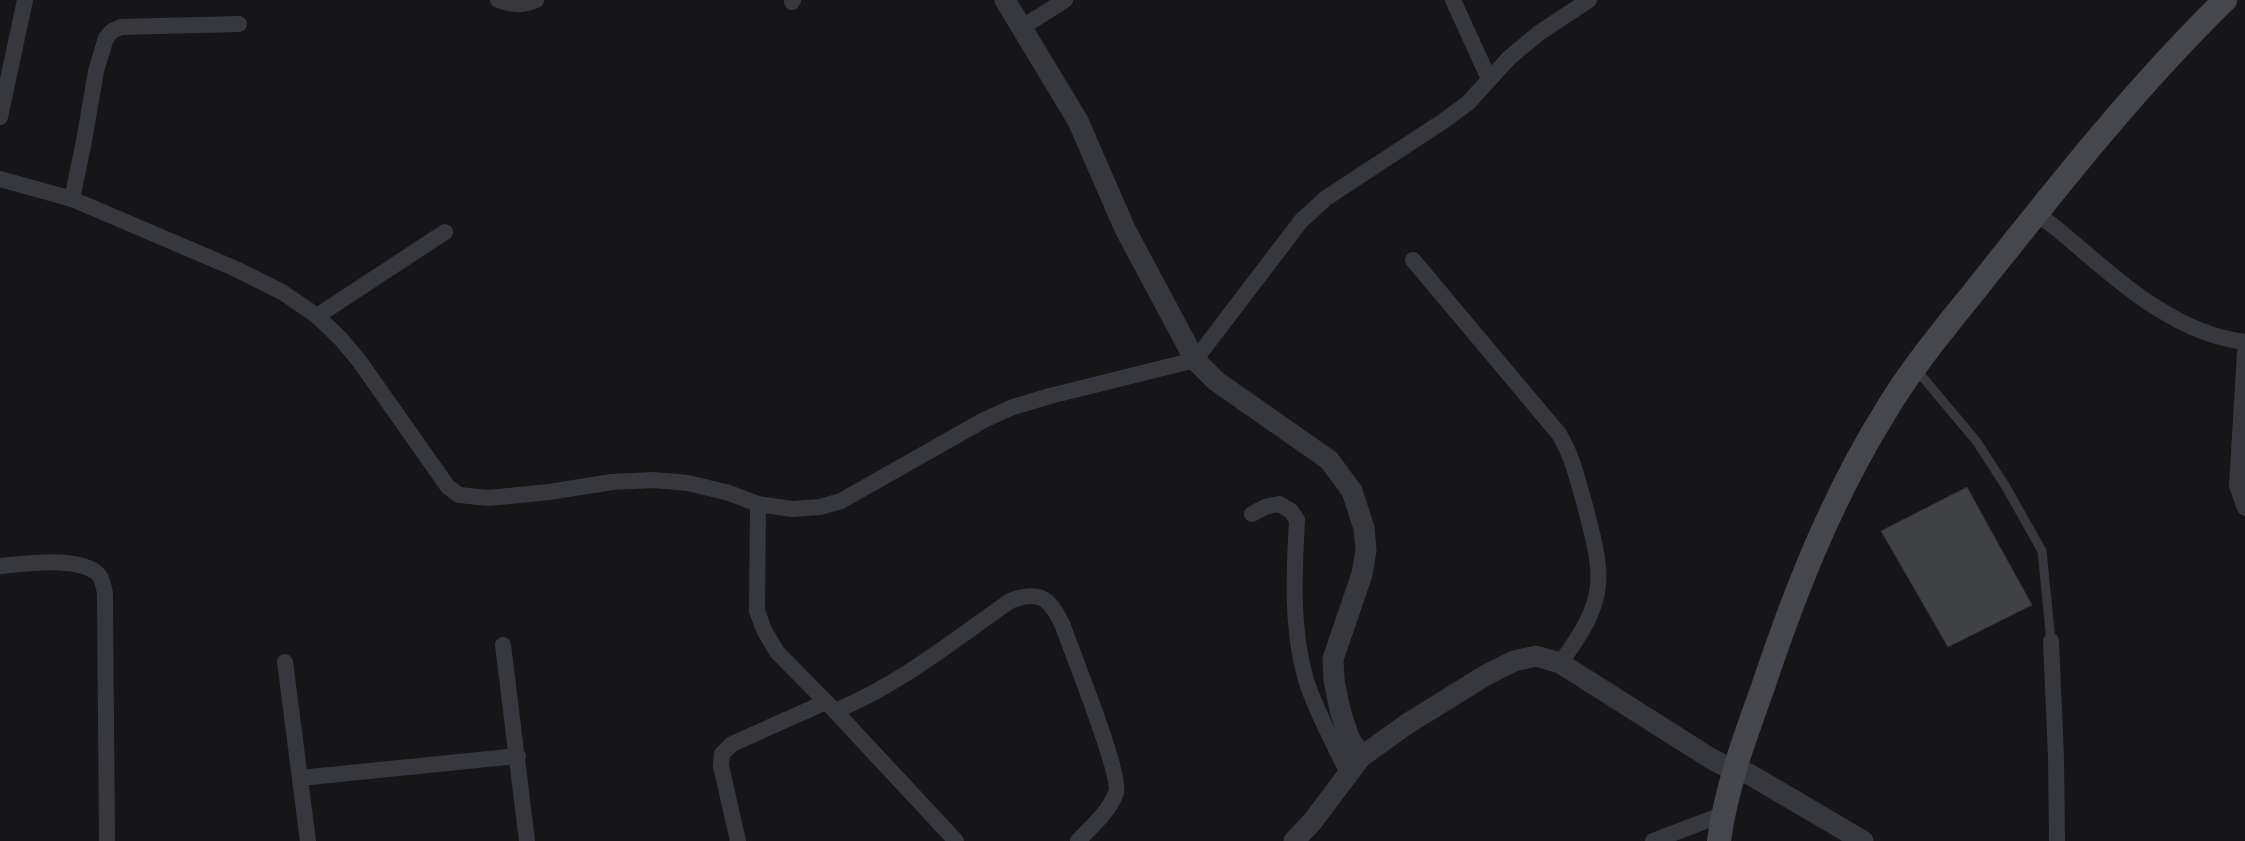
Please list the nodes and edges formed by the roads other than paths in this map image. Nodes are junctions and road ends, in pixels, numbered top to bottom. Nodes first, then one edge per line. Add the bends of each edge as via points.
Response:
1 (25, 0) edge
2 (498, 0) edge
3 (536, 0) edge
4 (1005, 0) edge
5 (1066, 0) edge
6 (1453, 0) edge
7 (1589, 0) edge
8 (2225, 0) edge
9 (239, 24) dead end
10 (1021, 28) junction
11 (1489, 79) junction
12 (0, 117) edge
13 (2, 185) edge
14 (72, 199) junction
15 (2036, 214) junction
16 (445, 232) dead end
17 (1413, 260) dead end
18 (317, 316) junction
19 (2245, 342) edge
20 (2245, 352) edge
21 (1195, 360) junction
22 (1915, 368) junction
23 (758, 504) junction
24 (2245, 508) edge
25 (1252, 514) dead end
26 (0, 566) edge
27 (2051, 641) joint
28 (503, 645) dead end
29 (285, 662) dead end
30 (1560, 663) junction
31 (831, 706) junction
32 (518, 756) junction
33 (1360, 757) junction
34 (1734, 771) junction
35 (1348, 774) junction
36 (300, 778) junction
37 (1724, 814) junction
38 (107, 841) edge
39 (308, 841) edge
40 (526, 841) edge
41 (738, 841) edge
42 (956, 841) edge
43 (1078, 841) edge
44 (1294, 841) edge
45 (1653, 841) edge
46 (1719, 841) edge
47 (1863, 841) edge
48 (2058, 841) edge

1 - 12 street
2 - 3 street via 514,6
4 - 10 street
5 - 10 street
6 - 11 street
7 - 11 street via 1539,33
8 - 15 main road via 2142,88
9 - 14 street via 122,27 112,31 106,38 96,71
10 - 21 street via 1078,121 1125,230
11 - 21 street via 1468,103 1326,198 1301,221
13 - 14 street
14 - 18 street via 236,270 282,292
15 - 19 street via 2149,303 2179,322 2231,341
15 - 22 main road
16 - 18 street
17 - 30 street via 1534,402 1567,447 1597,551 1599,574 1597,596 1588,622
18 - 23 street via 360,362 448,487 459,494 489,498 653,480 688,483
20 - 24 street via 2237,486
21 - 23 street via 1013,407 841,501 820,507 792,509
21 - 33 street via 1216,381 1329,460 1352,491 1364,528 1366,550 1362,574 1333,659 1340,710
22 - 27 lane via 1977,442 2042,551
22 - 34 main road via 1864,447 1817,546 1776,646
23 - 31 street via 759,620 777,652
25 - 35 street via 1279,504 1291,511 1297,520 1295,618 1305,678
26 - 38 street via 43,562 82,565 99,575 106,594
27 - 48 street
28 - 32 street
29 - 36 street
30 - 33 street via 1536,656 1514,661 1423,714
30 - 34 street
31 - 41 street via 732,744 722,754 721,766
31 - 42 street
31 - 43 street via 859,701 890,683 1010,601 1028,596 1047,599 1062,626 1114,765 1116,792 1104,813
32 - 36 street
32 - 40 street
33 - 35 street
34 - 37 main road
34 - 47 street via 1750,774
35 - 44 street
36 - 39 street
37 - 45 street
37 - 46 main road

